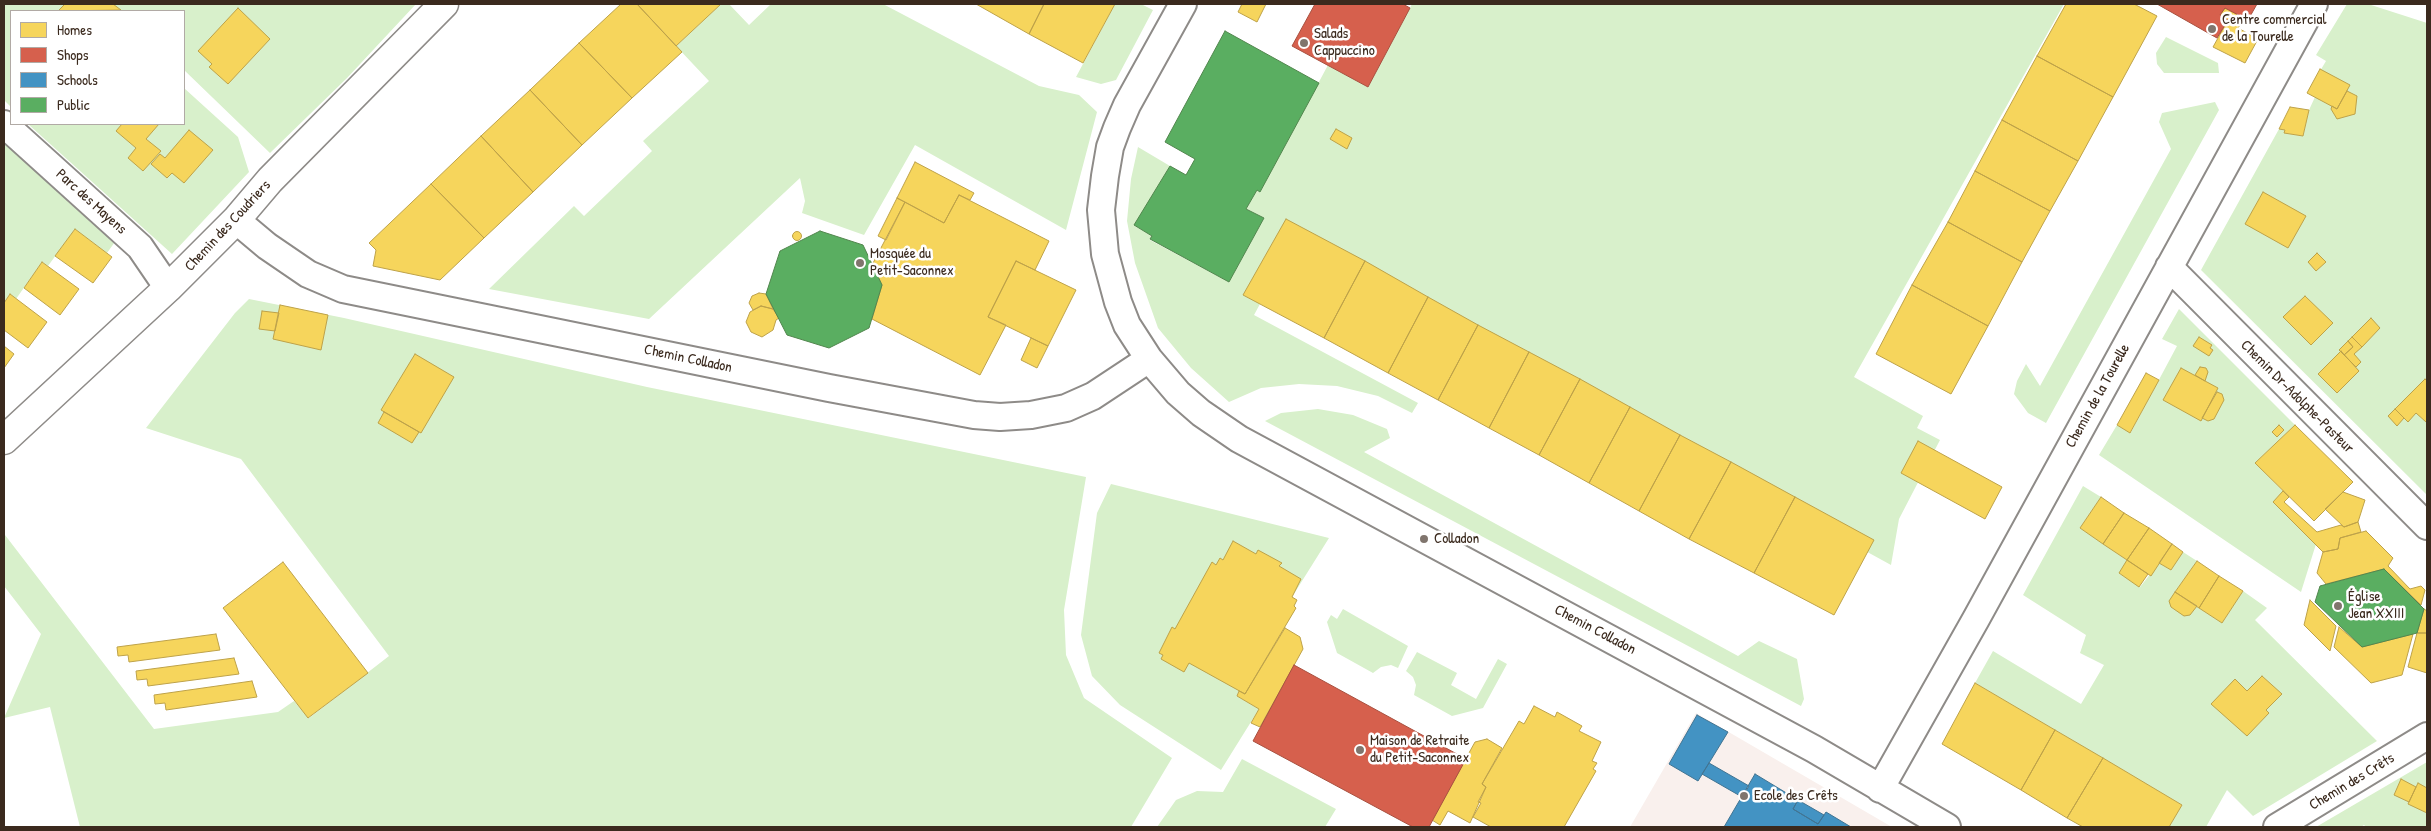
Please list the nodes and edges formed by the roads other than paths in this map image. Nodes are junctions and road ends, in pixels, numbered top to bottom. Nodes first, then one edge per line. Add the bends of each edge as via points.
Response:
1 (444, 4) edge
2 (1183, 4) edge
3 (2314, 4) edge
4 (4, 124) edge
5 (236, 220) junction
6 (2168, 267) junction
7 (168, 288) junction
8 (1149, 359) junction
9 (4, 440) edge
10 (2427, 526) edge
11 (2427, 736) edge
12 (1880, 789) junction
13 (1947, 827) edge
14 (2277, 827) edge

1 - 5 street, Chemin des Coudriers via 270,180
2 - 8 street, Chemin Colladon via 1117,128 1110,148 1103,193 1103,232 1109,271 1127,325
3 - 6 street, Chemin de la Tourelle
4 - 7 street, Parc des Mayens via 140,247
5 - 7 street, Chemin des Coudriers
5 - 8 street, Chemin Colladon via 308,274 344,289 974,415 1032,415 1066,408 1093,396
6 - 10 street, Chemin Dr-Adolphe-Pasteur
6 - 12 street, Chemin de la Tourelle
7 - 9 street, Chemin des Coudriers
8 - 12 street, Chemin Colladon via 1201,414 1240,440 1775,728
11 - 14 street, Chemin des Crêts
12 - 13 street, Chemin Colladon

